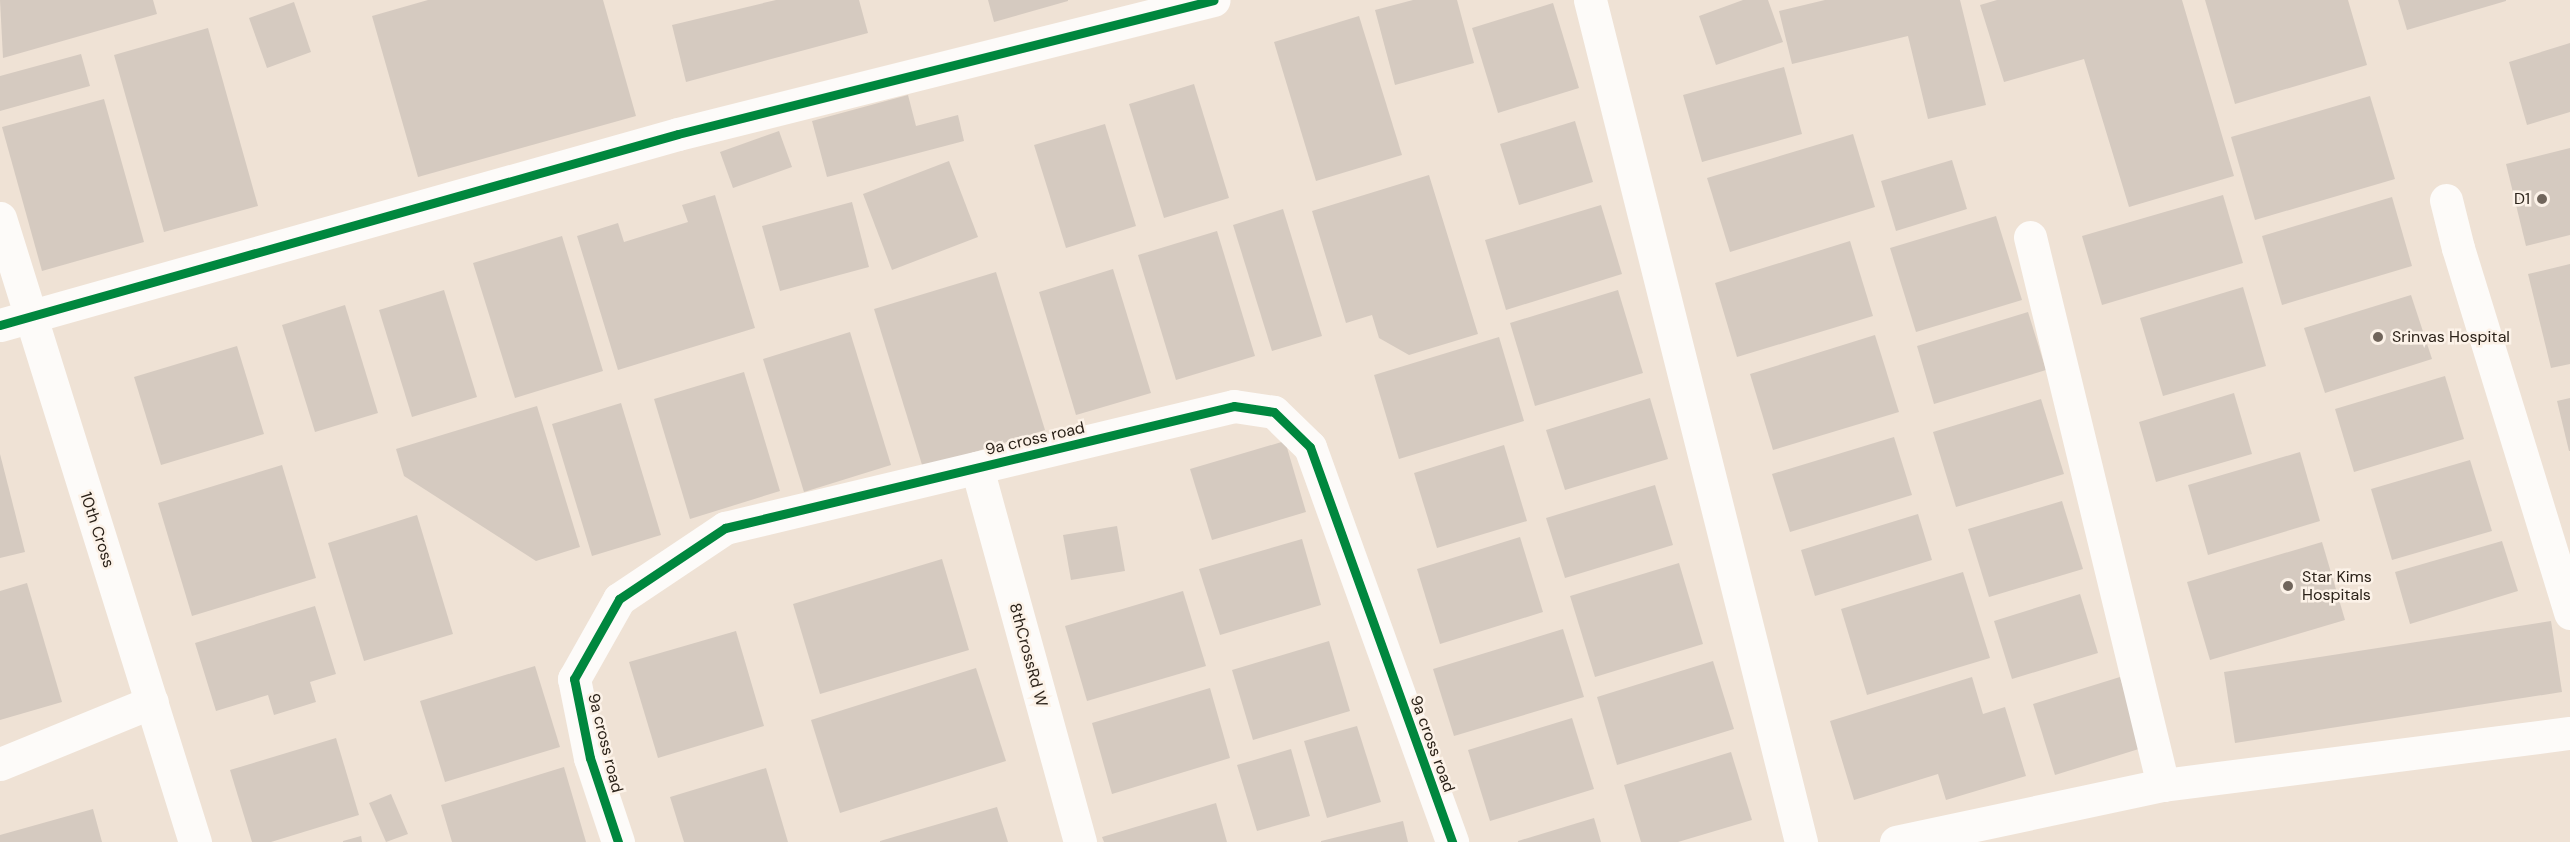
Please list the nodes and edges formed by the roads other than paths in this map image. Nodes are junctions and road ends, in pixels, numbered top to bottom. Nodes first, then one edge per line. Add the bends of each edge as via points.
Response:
1 (1214, 0) edge
2 (1590, 0) edge
3 (2446, 200) dead end
4 (0, 218) edge
5 (2030, 237) dead end
6 (14, 321) edge
7 (976, 468) junction
8 (2570, 613) edge
9 (152, 702) junction
10 (2570, 733) edge
11 (0, 764) edge
12 (2163, 786) junction
13 (195, 842) edge
14 (618, 842) edge
15 (1080, 842) edge
16 (1452, 842) edge
17 (1801, 842) edge
18 (1896, 842) edge

1 - 6 street via 678,134
2 - 17 street
3 - 8 street
4 - 6 street, 10th Cross
5 - 12 street
6 - 9 street, 10th Cross
7 - 14 street, 9a cross road via 725,528 619,599 574,679 590,758
7 - 15 street, 8thCrossRd W
7 - 16 street, 9a cross road via 1234,406 1274,412 1310,447
9 - 11 street
9 - 13 street, 10th Cross
10 - 12 street
12 - 18 street

